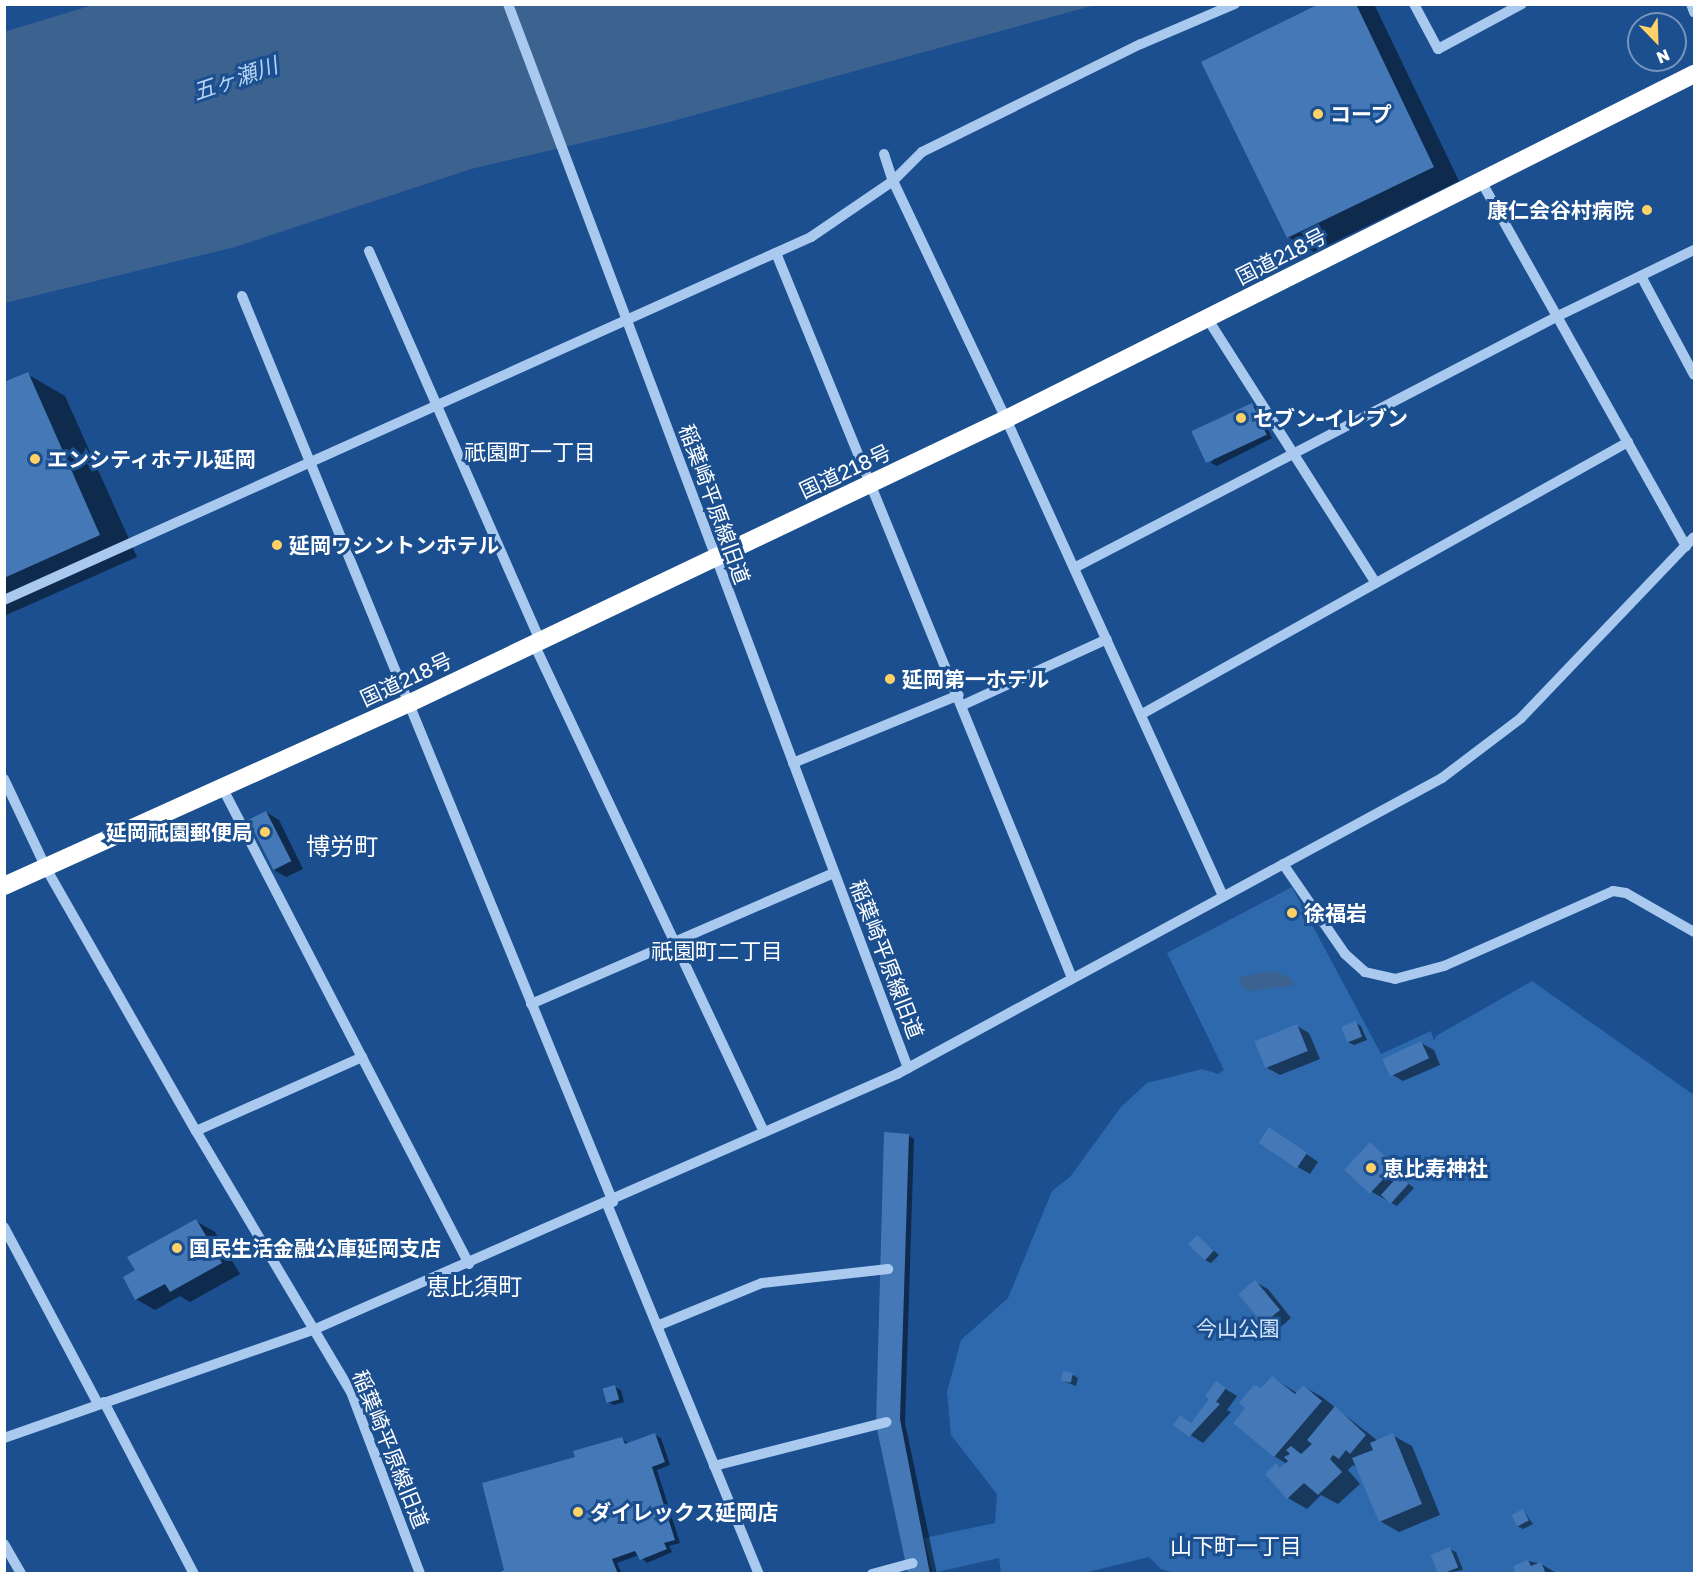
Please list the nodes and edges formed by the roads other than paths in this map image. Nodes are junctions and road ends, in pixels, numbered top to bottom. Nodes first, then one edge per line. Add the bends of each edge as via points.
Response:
1 (508, 4) edge
2 (1235, 4) edge
3 (1414, 4) edge
4 (1522, 4) edge
5 (1691, 4) edge
6 (1695, 12) edge
7 (1695, 74) edge
8 (885, 154) dead end
9 (893, 181) junction
10 (1481, 181) junction
11 (1695, 250) edge
12 (369, 251) dead end
13 (776, 252) junction
14 (1641, 276) junction
15 (242, 296) dead end
16 (1558, 316) junction
17 (1207, 318) junction
18 (626, 319) junction
19 (1695, 375) edge
20 (434, 405) junction
21 (1006, 419) junction
22 (1628, 442) junction
23 (1293, 454) junction
24 (308, 462) junction
25 (870, 484) junction
26 (1695, 537) edge
27 (1686, 546) junction
28 (713, 558) junction
29 (1074, 568) junction
30 (1376, 583) junction
31 (4, 600) edge
32 (1107, 639) junction
33 (537, 642) junction
34 (961, 700) junction
35 (410, 703) junction
36 (1142, 714) junction
37 (793, 763) junction
38 (4, 779) edge
39 (223, 789) junction
40 (1283, 864) junction
41 (46, 870) junction
42 (833, 873) junction
43 (4, 886) edge
44 (1223, 896) junction
45 (1695, 932) edge
46 (672, 942) junction
47 (1072, 978) junction
48 (531, 1004) junction
49 (362, 1057) junction
50 (908, 1068) junction
51 (196, 1131) junction
52 (764, 1132) junction
53 (610, 1203) junction
54 (4, 1227) edge
55 (469, 1264) junction
56 (888, 1269) dead end
57 (657, 1326) junction
58 (313, 1330) junction
59 (101, 1403) junction
60 (886, 1422) dead end
61 (4, 1438) edge
62 (714, 1466) junction
63 (4, 1544) edge
64 (913, 1563) dead end
65 (21, 1574) edge
66 (194, 1574) edge
67 (420, 1574) edge
68 (759, 1574) edge
69 (872, 1574) edge

1 - 18 street, 稲葉崎平原線旧道
2 - 9 street via 1141,44 922,152
3 - 4 street via 1438,49
5 - 6 street
7 - 10 highway, 国道218号
8 - 9 street
9 - 13 street via 811,237
9 - 21 street
10 - 16 street
10 - 17 highway, 国道218号
11 - 14 street
12 - 20 street
13 - 18 street
13 - 25 street
14 - 16 street
14 - 19 street
15 - 24 street
16 - 22 street
16 - 23 street
17 - 21 highway, 国道218号
17 - 23 street
18 - 20 street
18 - 28 street, 稲葉崎平原線旧道
20 - 24 street
20 - 33 street
21 - 25 highway, 国道218号
21 - 29 street
22 - 27 street
22 - 30 street
23 - 29 street
23 - 30 street
24 - 31 street
24 - 35 street
25 - 28 highway, 国道218号
25 - 34 street
26 - 27 street
27 - 40 street via 1521,718 1483,751 1442,778
28 - 33 highway, 国道218号
28 - 37 street, 稲葉崎平原線旧道
29 - 32 street
30 - 36 street
32 - 34 street
32 - 36 street
33 - 35 highway, 国道218号
33 - 46 street
34 - 37 street
34 - 47 street
35 - 39 highway, 国道218号
35 - 48 street
36 - 44 street
37 - 42 street, 稲葉崎平原線旧道
38 - 41 street
39 - 41 highway, 国道218号
39 - 49 street
40 - 44 street
40 - 45 street via 1345,954 1365,972 1395,979 1444,966 1613,891 1626,893
41 - 43 highway, 国道218号
41 - 51 street
42 - 46 street
42 - 50 street, 稲葉崎平原線旧道
44 - 47 street
46 - 48 street
46 - 52 street
47 - 50 street
48 - 53 street
49 - 51 street
49 - 55 street
50 - 52 street, 稲葉崎平原線旧道
51 - 58 street
52 - 53 street, 稲葉崎平原線旧道
53 - 55 street, 稲葉崎平原線旧道
53 - 57 street
54 - 59 street
55 - 58 street, 稲葉崎平原線旧道
56 - 57 street via 762,1283
57 - 62 street
58 - 59 street
58 - 67 street, 稲葉崎平原線旧道 via 351,1392
59 - 61 street
59 - 66 street
60 - 62 street
62 - 68 street
63 - 65 street
64 - 69 street

